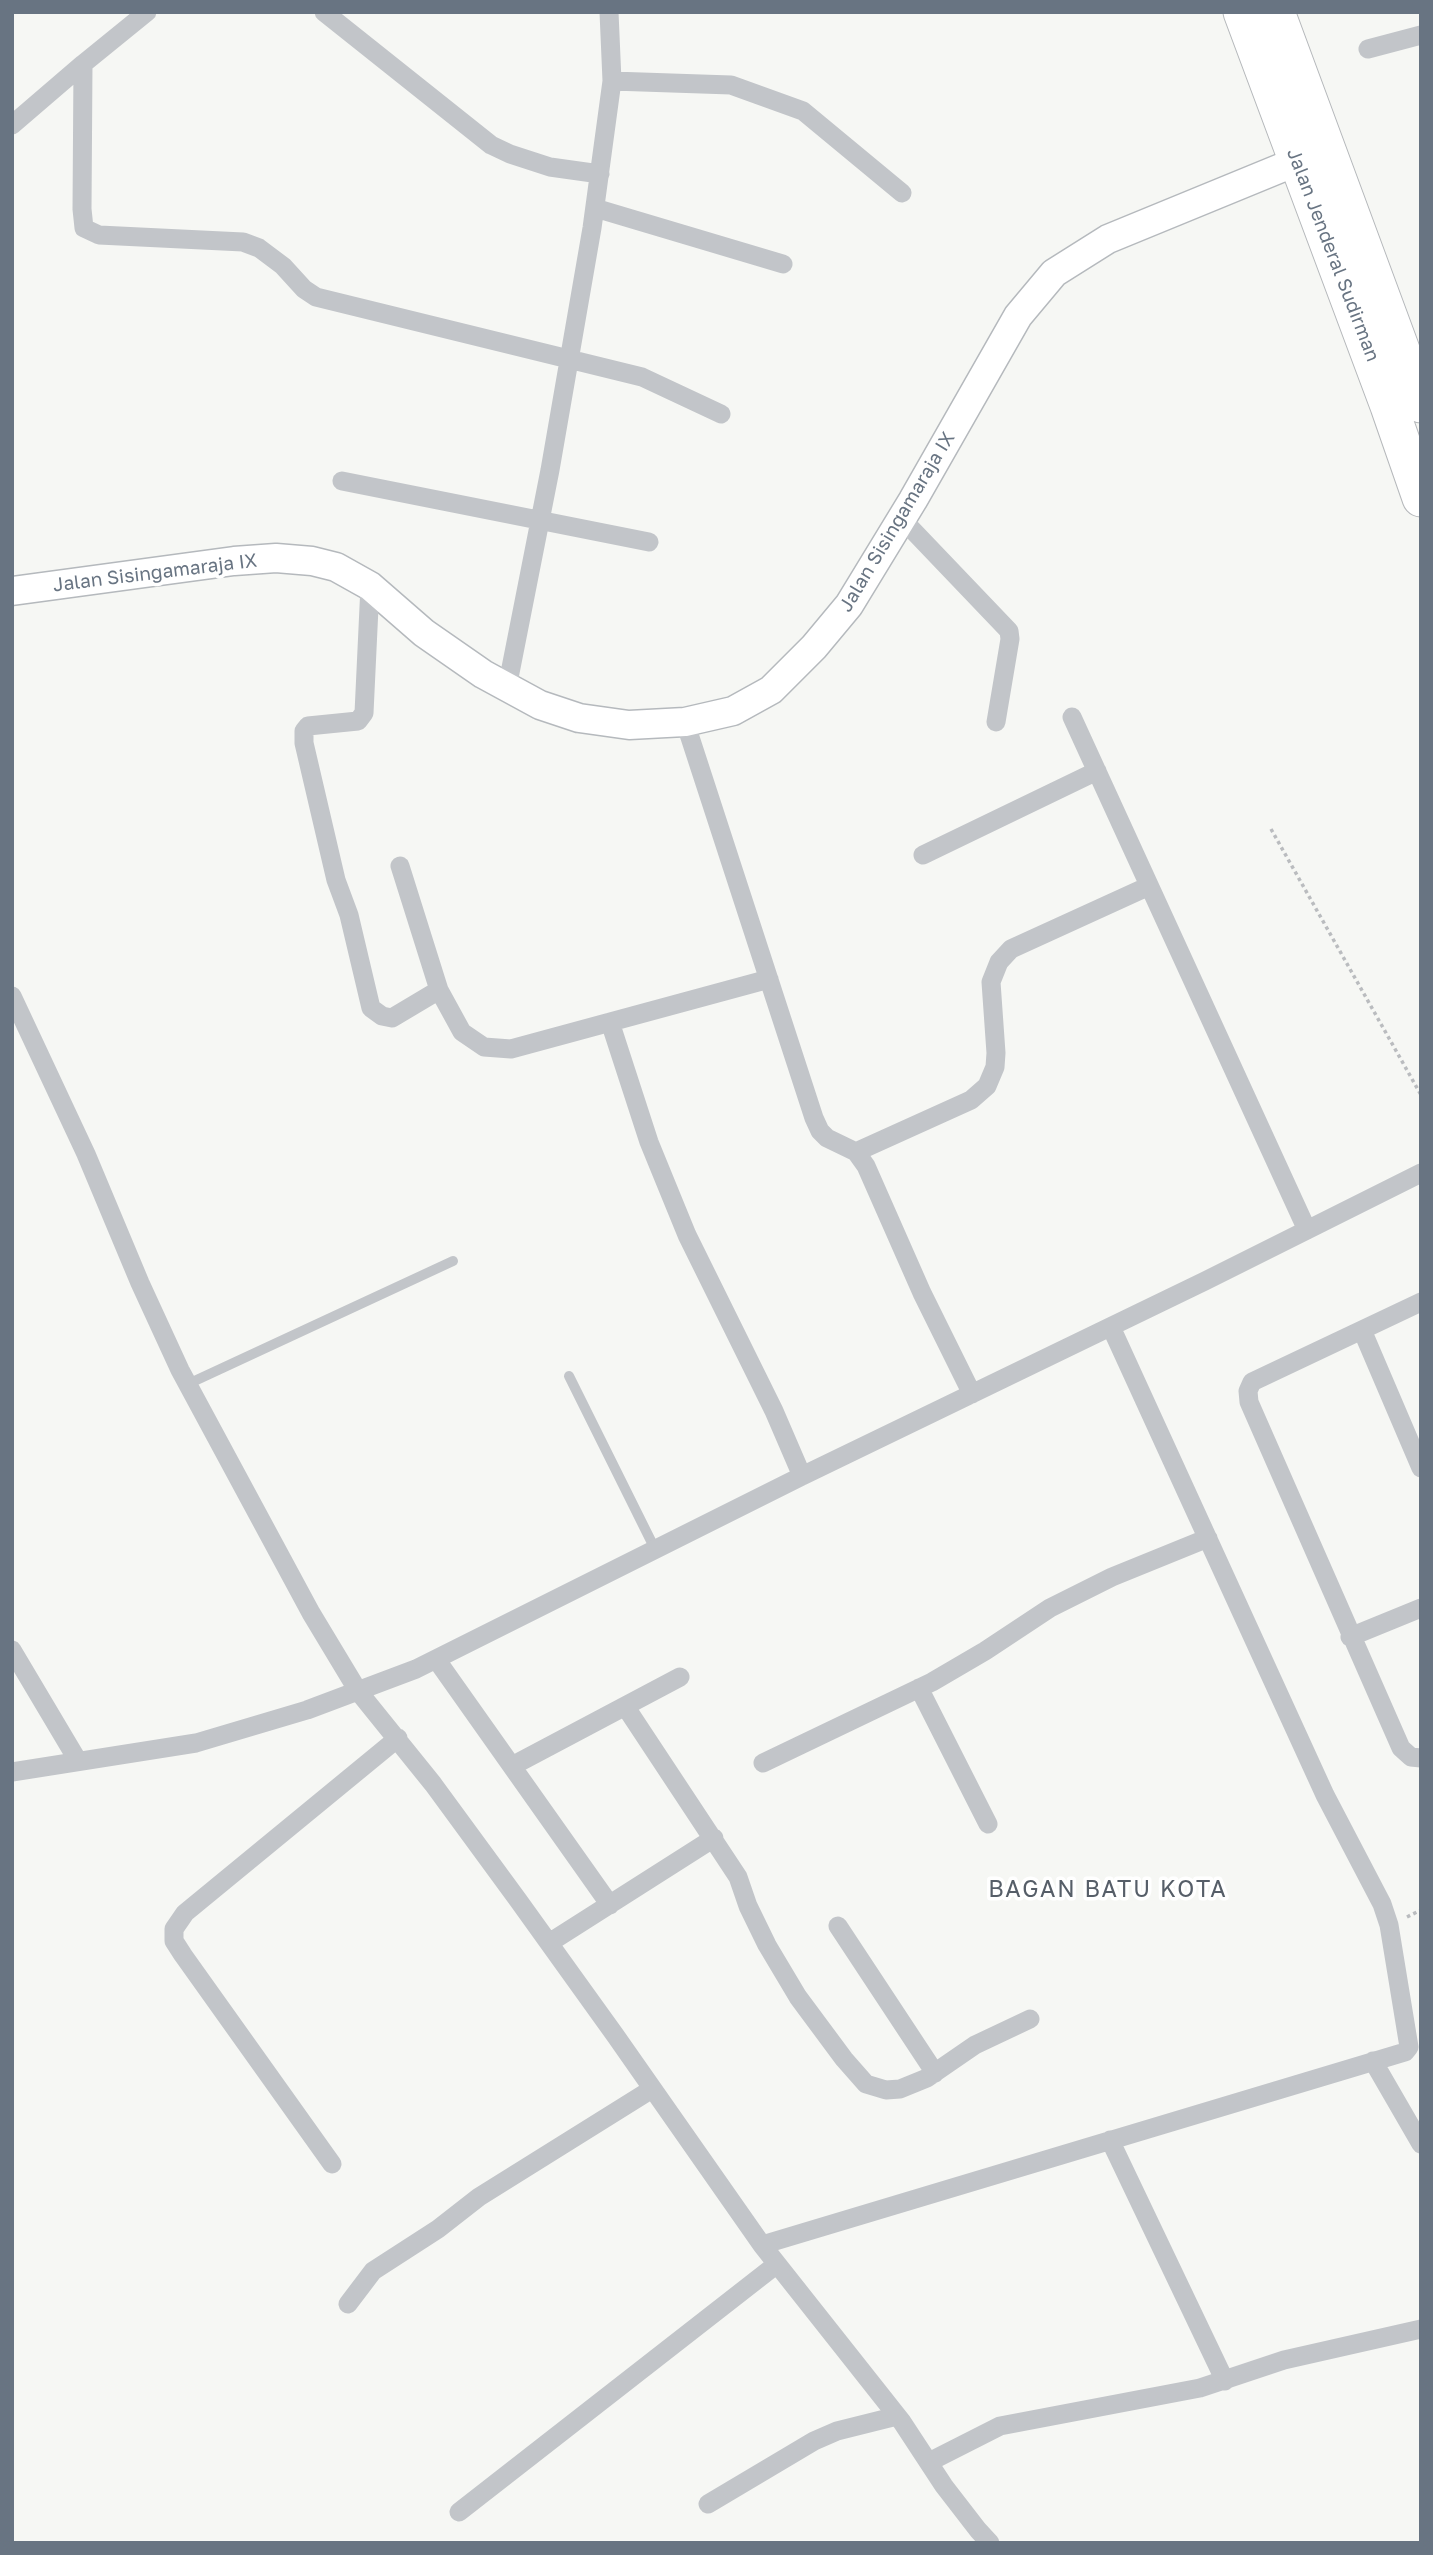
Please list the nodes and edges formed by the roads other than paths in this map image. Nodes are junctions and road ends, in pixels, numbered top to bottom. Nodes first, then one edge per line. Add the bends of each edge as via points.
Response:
1 (146, 12) edge
2 (324, 12) edge
3 (609, 12) edge
4 (1242, 12) edge
5 (1283, 15) edge
6 (1421, 36) edge
7 (1368, 49) dead end
8 (82, 64) junction
9 (612, 81) junction
10 (12, 125) edge
11 (1298, 161) junction
12 (600, 174) junction
13 (902, 193) dead end
14 (595, 208) junction
15 (783, 264) dead end
16 (569, 361) junction
17 (1421, 404) edge
18 (721, 414) dead end
19 (342, 481) dead end
20 (1421, 498) edge
21 (902, 519) junction
22 (540, 522) junction
23 (649, 542) dead end
24 (370, 586) junction
25 (12, 591) edge
26 (507, 688) junction
27 (1072, 717) dead end
28 (685, 722) junction
29 (996, 722) dead end
30 (1097, 771) junction
31 (923, 855) dead end
32 (400, 866) dead end
33 (1149, 887) junction
34 (769, 979) junction
35 (439, 990) junction
36 (12, 996) edge
37 (610, 1023) junction
38 (856, 1152) junction
39 (1421, 1173) edge
40 (1307, 1230) junction
41 (453, 1261) dead end
42 (1421, 1302) edge
43 (1111, 1326) junction
44 (1363, 1330) junction
45 (569, 1376) dead end
46 (187, 1384) junction
47 (972, 1394) junction
48 (1421, 1468) edge
49 (802, 1476) junction
50 (1208, 1538) junction
51 (654, 1549) junction
52 (1421, 1608) edge
53 (1350, 1637) junction
54 (12, 1650) edge
55 (436, 1659) junction
56 (680, 1677) dead end
57 (919, 1688) junction
58 (358, 1690) junction
59 (625, 1706) junction
60 (398, 1738) junction
61 (1421, 1758) edge
62 (78, 1761) junction
63 (763, 1763) dead end
64 (512, 1766) junction
65 (12, 1772) edge
66 (988, 1824) dead end
67 (714, 1838) junction
68 (610, 1905) junction
69 (838, 1926) dead end
70 (549, 1943) junction
71 (1030, 2019) dead end
72 (1373, 2061) junction
73 (935, 2073) junction
74 (652, 2089) junction
75 (1110, 2140) junction
76 (1421, 2144) edge
77 (332, 2164) dead end
78 (762, 2245) junction
79 (777, 2264) junction
80 (348, 2304) dead end
81 (1421, 2329) edge
82 (1225, 2381) junction
83 (897, 2416) junction
84 (929, 2462) junction
85 (708, 2504) dead end
86 (458, 2512) dead end
87 (990, 2543) edge

1 - 8 street
2 - 12 street via 491,145 550,167
3 - 9 street
4 - 11 highway, Jalan Jenderal Sudirman
5 - 17 highway, Jalan Jenderal Sudirman
6 - 7 street
8 - 10 street
8 - 16 street via 84,228 99,235 243,242 283,266 316,297
9 - 12 street
9 - 13 street via 731,85 803,111
11 - 20 highway, Jalan Jenderal Sudirman
11 - 21 street, Jalan Sisingamaraja IX via 1108,239 1054,273 1018,316
12 - 14 street
14 - 15 street
14 - 16 street
16 - 18 street via 642,377
16 - 22 street
19 - 22 street
21 - 28 street, Jalan Sisingamaraja IX via 849,605 771,690 733,711
21 - 29 street via 1009,631
22 - 23 street
22 - 26 street
24 - 25 street, Jalan Sisingamaraja IX via 335,567 276,558
24 - 26 street, Jalan Sisingamaraja IX via 424,632
24 - 35 street via 364,713 358,721 308,726 304,743 371,1008 392,1018
26 - 28 street, Jalan Sisingamaraja IX via 579,718 629,725
27 - 30 street
28 - 34 street
30 - 31 street
30 - 33 street
32 - 35 street
33 - 38 street via 1010,949 991,982 996,1053 987,1086 971,1100
33 - 40 street
34 - 37 street
34 - 38 street via 820,1131
35 - 37 street via 462,1032 484,1047 511,1049
36 - 46 street
37 - 49 street via 649,1142 687,1235
38 - 47 street
39 - 40 street
40 - 43 street
41 - 46 lane
42 - 44 street
43 - 47 street
43 - 50 street
44 - 48 street
44 - 53 street via 1252,1382 1248,1391
45 - 51 lane
46 - 58 street
47 - 49 street
49 - 51 street
50 - 57 street via 1050,1608
50 - 72 street via 1389,1925 1409,2047
51 - 55 street
52 - 53 street
53 - 61 street via 1401,1748 1411,1757
54 - 62 street
55 - 58 street
55 - 64 street
56 - 59 street
57 - 63 street
57 - 66 street
58 - 60 street
58 - 62 street via 196,1743
59 - 64 street
59 - 67 street
60 - 70 street
60 - 77 street via 185,1913 174,1929 174,1941 183,1955
62 - 65 street
64 - 68 street
67 - 68 street
67 - 73 street via 738,1877 766,1945 798,1997 866,2084 900,2089
68 - 70 street
69 - 73 street
70 - 74 street
71 - 73 street via 975,2045
72 - 75 street
72 - 76 street
74 - 78 street
74 - 80 street via 479,2197 373,2271
75 - 78 street
75 - 82 street
78 - 79 street
79 - 83 street
79 - 86 street
81 - 82 street via 1284,2360
82 - 84 street via 1000,2426
83 - 84 street
83 - 85 street via 814,2441
84 - 87 street

